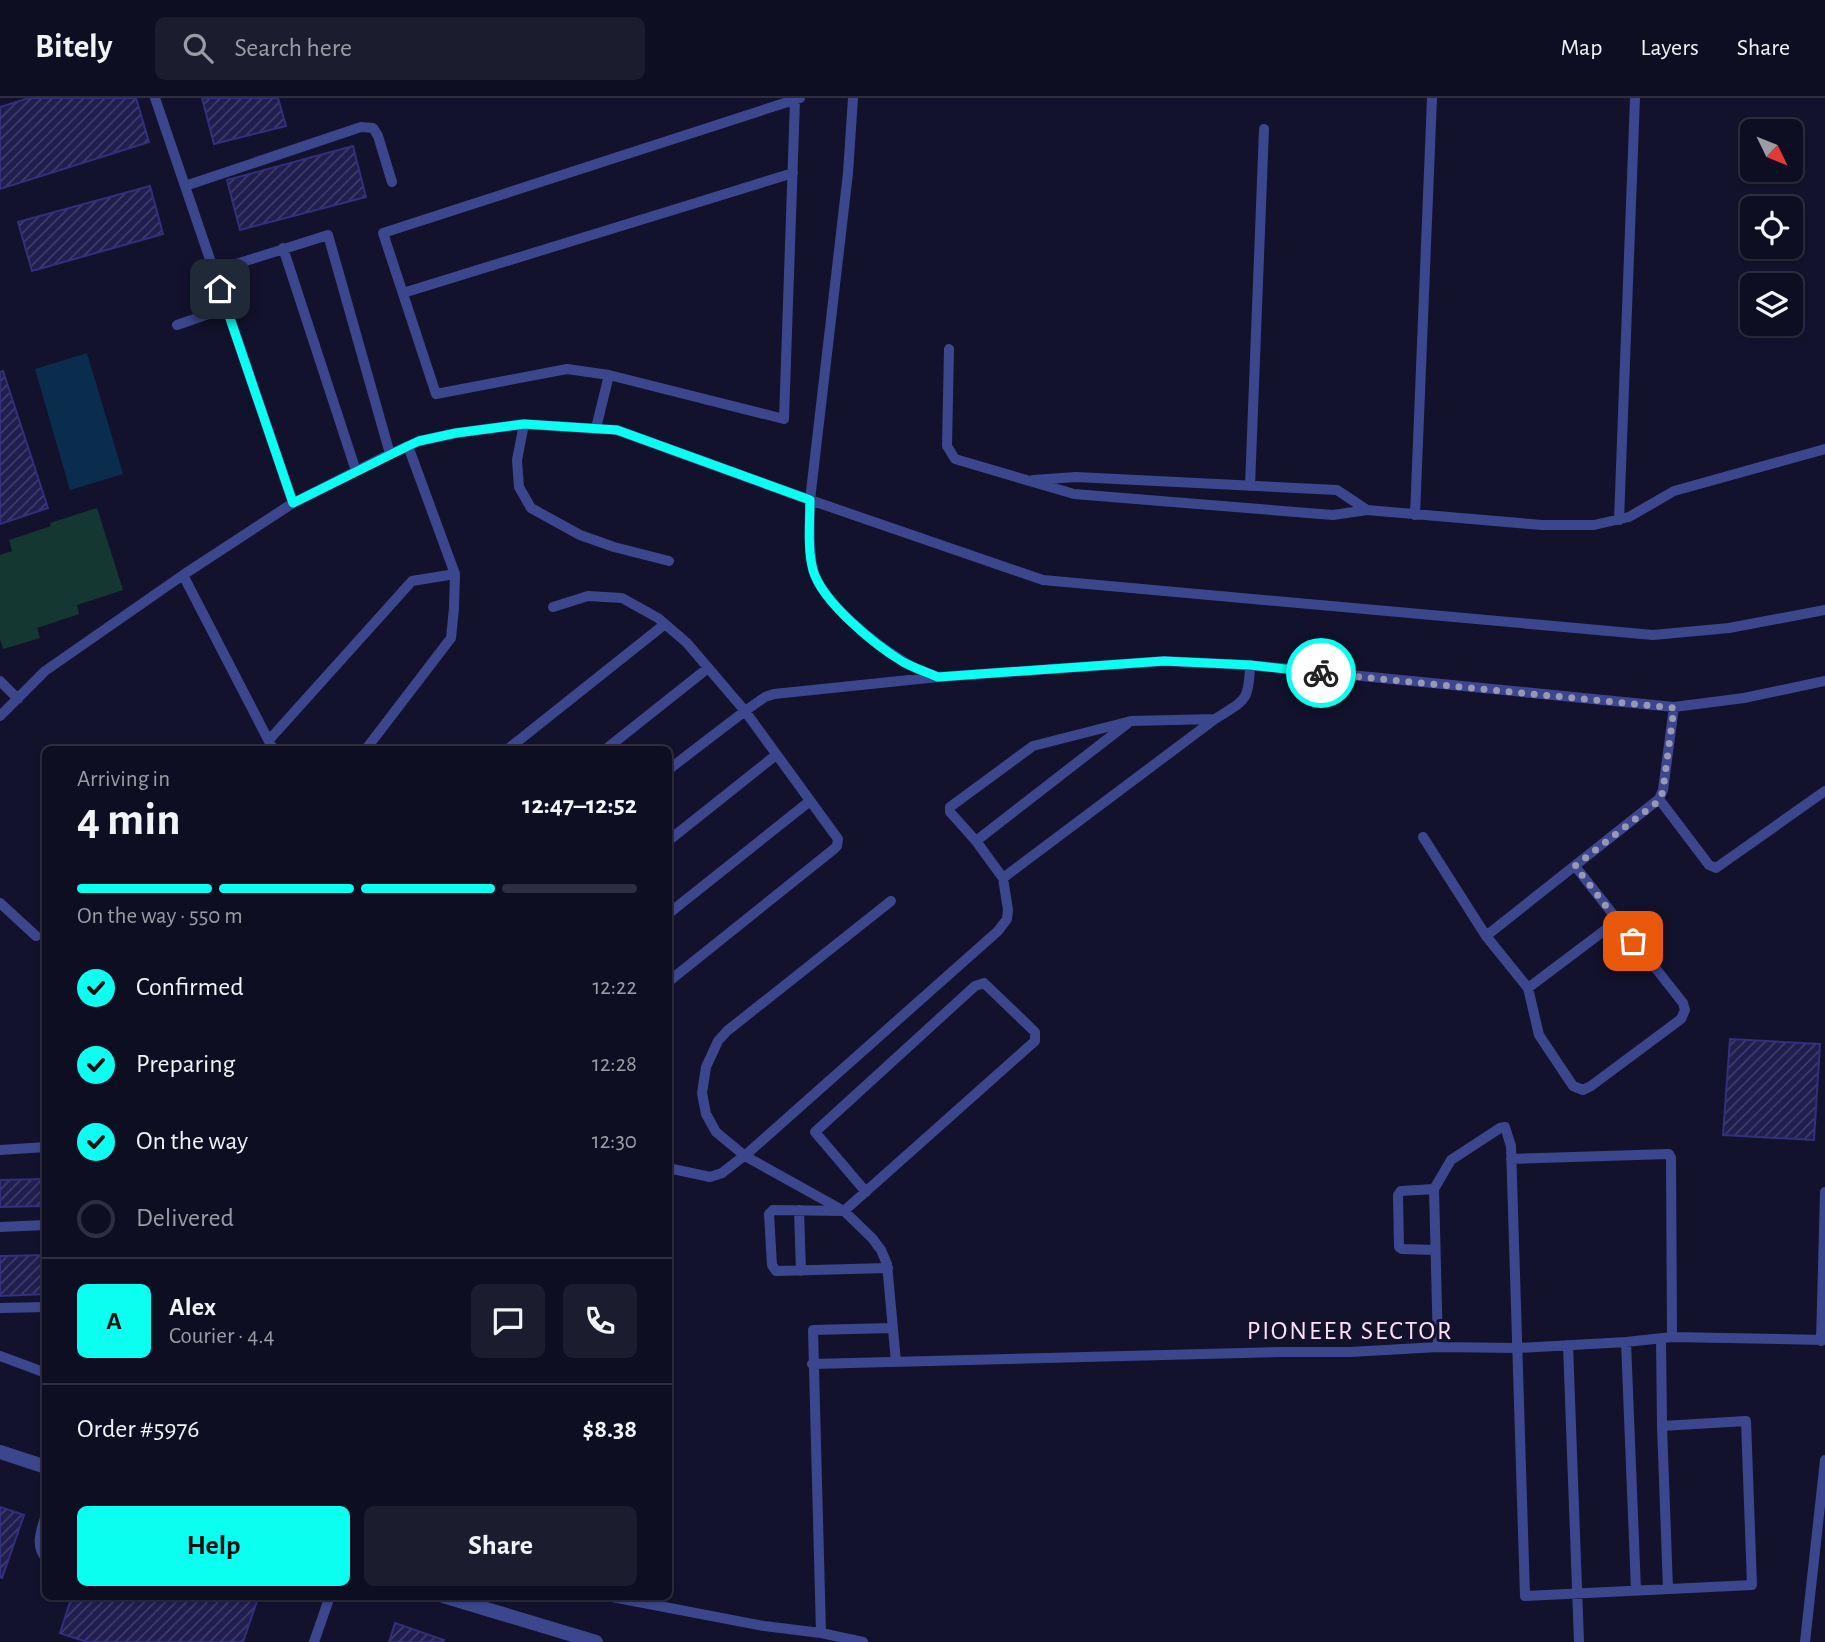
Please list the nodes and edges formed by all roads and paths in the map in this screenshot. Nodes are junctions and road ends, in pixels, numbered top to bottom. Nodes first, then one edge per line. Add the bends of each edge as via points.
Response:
1 (155, 98) edge
2 (853, 98) edge
3 (1432, 98) edge
4 (1635, 98) edge
5 (798, 99) edge
6 (1264, 129) dead end
7 (793, 173) junction
8 (392, 181) dead end
9 (185, 186) junction
10 (283, 248) junction
11 (214, 271) junction
12 (403, 293) junction
13 (226, 308) junction
14 (177, 325) dead end
15 (949, 349) dead end
16 (608, 374) junction
17 (524, 424) junction
18 (596, 428) junction
19 (408, 446) junction
20 (1825, 449) edge
21 (390, 454) junction
22 (356, 471) junction
23 (1026, 480) junction
24 (1250, 486) junction
25 (810, 500) junction
26 (293, 503) junction
27 (1367, 510) junction
28 (1415, 515) junction
29 (1619, 520) junction
30 (669, 561) dead end
31 (455, 574) junction
32 (183, 575) junction
33 (553, 607) dead end
34 (1825, 610) edge
35 (665, 624) junction
36 (1250, 665) junction
37 (708, 668) junction
38 (938, 677) junction
39 (0, 681) edge
40 (1825, 681) edge
41 (18, 699) junction
42 (1674, 708) junction
43 (745, 711) junction
44 (0, 716) edge
45 (1214, 719) junction
46 (1130, 721) junction
47 (271, 745) edge
48 (368, 746) edge
49 (514, 746) edge
50 (610, 746) edge
51 (776, 755) junction
52 (672, 767) edge
53 (1825, 791) edge
54 (1659, 799) junction
55 (810, 801) junction
56 (1423, 837) dead end
57 (672, 838) edge
58 (976, 841) junction
59 (1575, 866) junction
60 (1003, 878) junction
61 (891, 901) dead end
62 (0, 903) edge
63 (672, 911) edge
64 (1617, 921) junction
65 (36, 936) dead end
66 (1486, 936) junction
67 (672, 979) edge
68 (1528, 988) junction
69 (42, 1147) edge
70 (0, 1150) edge
71 (745, 1156) junction
72 (1511, 1159) junction
73 (672, 1169) edge
74 (1434, 1189) junction
75 (866, 1192) junction
76 (1825, 1192) edge
77 (799, 1210) junction
78 (844, 1211) junction
79 (42, 1225) edge
80 (0, 1227) edge
81 (1825, 1229) edge
82 (1435, 1250) junction
83 (888, 1268) junction
84 (802, 1271) junction
85 (42, 1307) edge
86 (0, 1308) edge
87 (892, 1328) junction
88 (1672, 1337) junction
89 (1661, 1339) junction
90 (1823, 1340) edge
91 (1626, 1342) junction
92 (1568, 1345) junction
93 (1438, 1347) junction
94 (1518, 1348) junction
95 (0, 1356) edge
96 (896, 1362) junction
97 (813, 1364) junction
98 (42, 1372) edge
99 (1662, 1426) junction
100 (0, 1452) edge
101 (1825, 1460) edge
102 (42, 1466) edge
103 (42, 1530) edge
104 (42, 1554) edge
105 (1668, 1589) junction
106 (1636, 1590) junction
107 (1577, 1592) junction
108 (329, 1600) edge
109 (456, 1600) edge
110 (628, 1600) edge
111 (821, 1633) junction
112 (314, 1642) edge
113 (596, 1642) edge
114 (863, 1642) edge
115 (1579, 1642) edge
116 (1805, 1642) edge

1 - 9 lane
2 - 25 lane via 849,173
3 - 28 lane
4 - 29 lane
5 - 7 lane
5 - 12 lane via 383,233
6 - 24 lane
7 - 12 lane
7 - 16 lane via 784,419
8 - 9 lane via 378,136 373,128 361,127
9 - 11 lane
10 - 11 lane
10 - 21 lane via 328,235
10 - 22 lane
11 - 13 lane
12 - 16 lane via 436,394 567,369
13 - 14 lane
13 - 26 lane
15 - 23 lane via 950,453 955,459
16 - 18 lane
17 - 18 lane
17 - 19 lane via 456,433
17 - 30 lane via 517,460 519,487 531,508 580,535
18 - 25 lane via 617,430
19 - 21 lane
19 - 31 lane
20 - 29 lane via 1674,491
21 - 22 lane
22 - 26 lane
23 - 24 lane via 1076,477
23 - 27 lane via 1074,494 1333,515
24 - 27 lane via 1337,490
25 - 34 lane via 1044,580 1653,635 1729,628
25 - 38 lane via 813,571 823,589 868,637 905,663
26 - 32 lane
27 - 28 lane
28 - 29 lane via 1542,525
31 - 47 lane via 412,581
31 - 48 lane via 451,638
32 - 41 lane via 46,671
32 - 47 lane
33 - 35 lane via 587,596 622,598
35 - 37 lane
35 - 49 lane
36 - 38 lane via 1164,661
36 - 42 lane
36 - 45 lane via 1247,695
37 - 43 lane
37 - 50 lane
38 - 43 lane via 774,694
39 - 41 lane
40 - 42 lane
41 - 44 lane
42 - 54 lane
43 - 51 lane
43 - 52 lane
45 - 46 lane
45 - 60 lane
46 - 58 lane
46 - 58 lane via 1032,746 950,807
51 - 55 lane
51 - 57 lane
53 - 54 lane via 1716,868
54 - 59 lane
55 - 63 lane
55 - 67 lane via 838,839 837,846
56 - 66 lane
58 - 60 lane
59 - 64 lane
59 - 66 lane
60 - 71 lane via 1009,910 998,931
61 - 71 lane via 718,1041 706,1068 702,1093 706,1114 716,1132
62 - 65 lane
64 - 68 lane
64 - 68 lane via 1683,1003 1681,1019 1583,1090 1573,1086 1539,1035
66 - 68 lane
69 - 70 lane
71 - 73 lane via 709,1178
71 - 78 lane
72 - 74 lane via 1505,1127 1500,1128 1451,1160
72 - 88 lane via 1669,1154
72 - 94 lane
74 - 82 lane
74 - 82 lane via 1401,1191 1398,1208 1400,1248
75 - 75 lane via 815,1132 975,986 984,983 1035,1032 1035,1041
75 - 78 lane
76 - 81 lane
77 - 78 lane
77 - 84 lane
77 - 84 lane via 769,1214 772,1265 779,1272
78 - 83 lane via 877,1244
79 - 80 lane
81 - 90 lane
82 - 93 lane
83 - 84 lane
83 - 87 lane
85 - 86 lane
87 - 96 lane
87 - 97 lane via 813,1330
88 - 89 lane
88 - 90 lane
89 - 91 lane
89 - 99 lane
91 - 92 lane
91 - 106 lane
92 - 94 lane
92 - 107 lane
93 - 94 lane
93 - 96 lane
94 - 107 lane via 1525,1596
95 - 98 lane
96 - 97 lane
97 - 111 lane
99 - 105 lane
99 - 105 lane via 1746,1421 1752,1585
100 - 102 street
101 - 116 lane
103 - 104 lane via 38,1546
105 - 106 lane
106 - 107 lane
107 - 115 lane
108 - 112 lane
109 - 113 street
110 - 111 lane
111 - 114 lane

